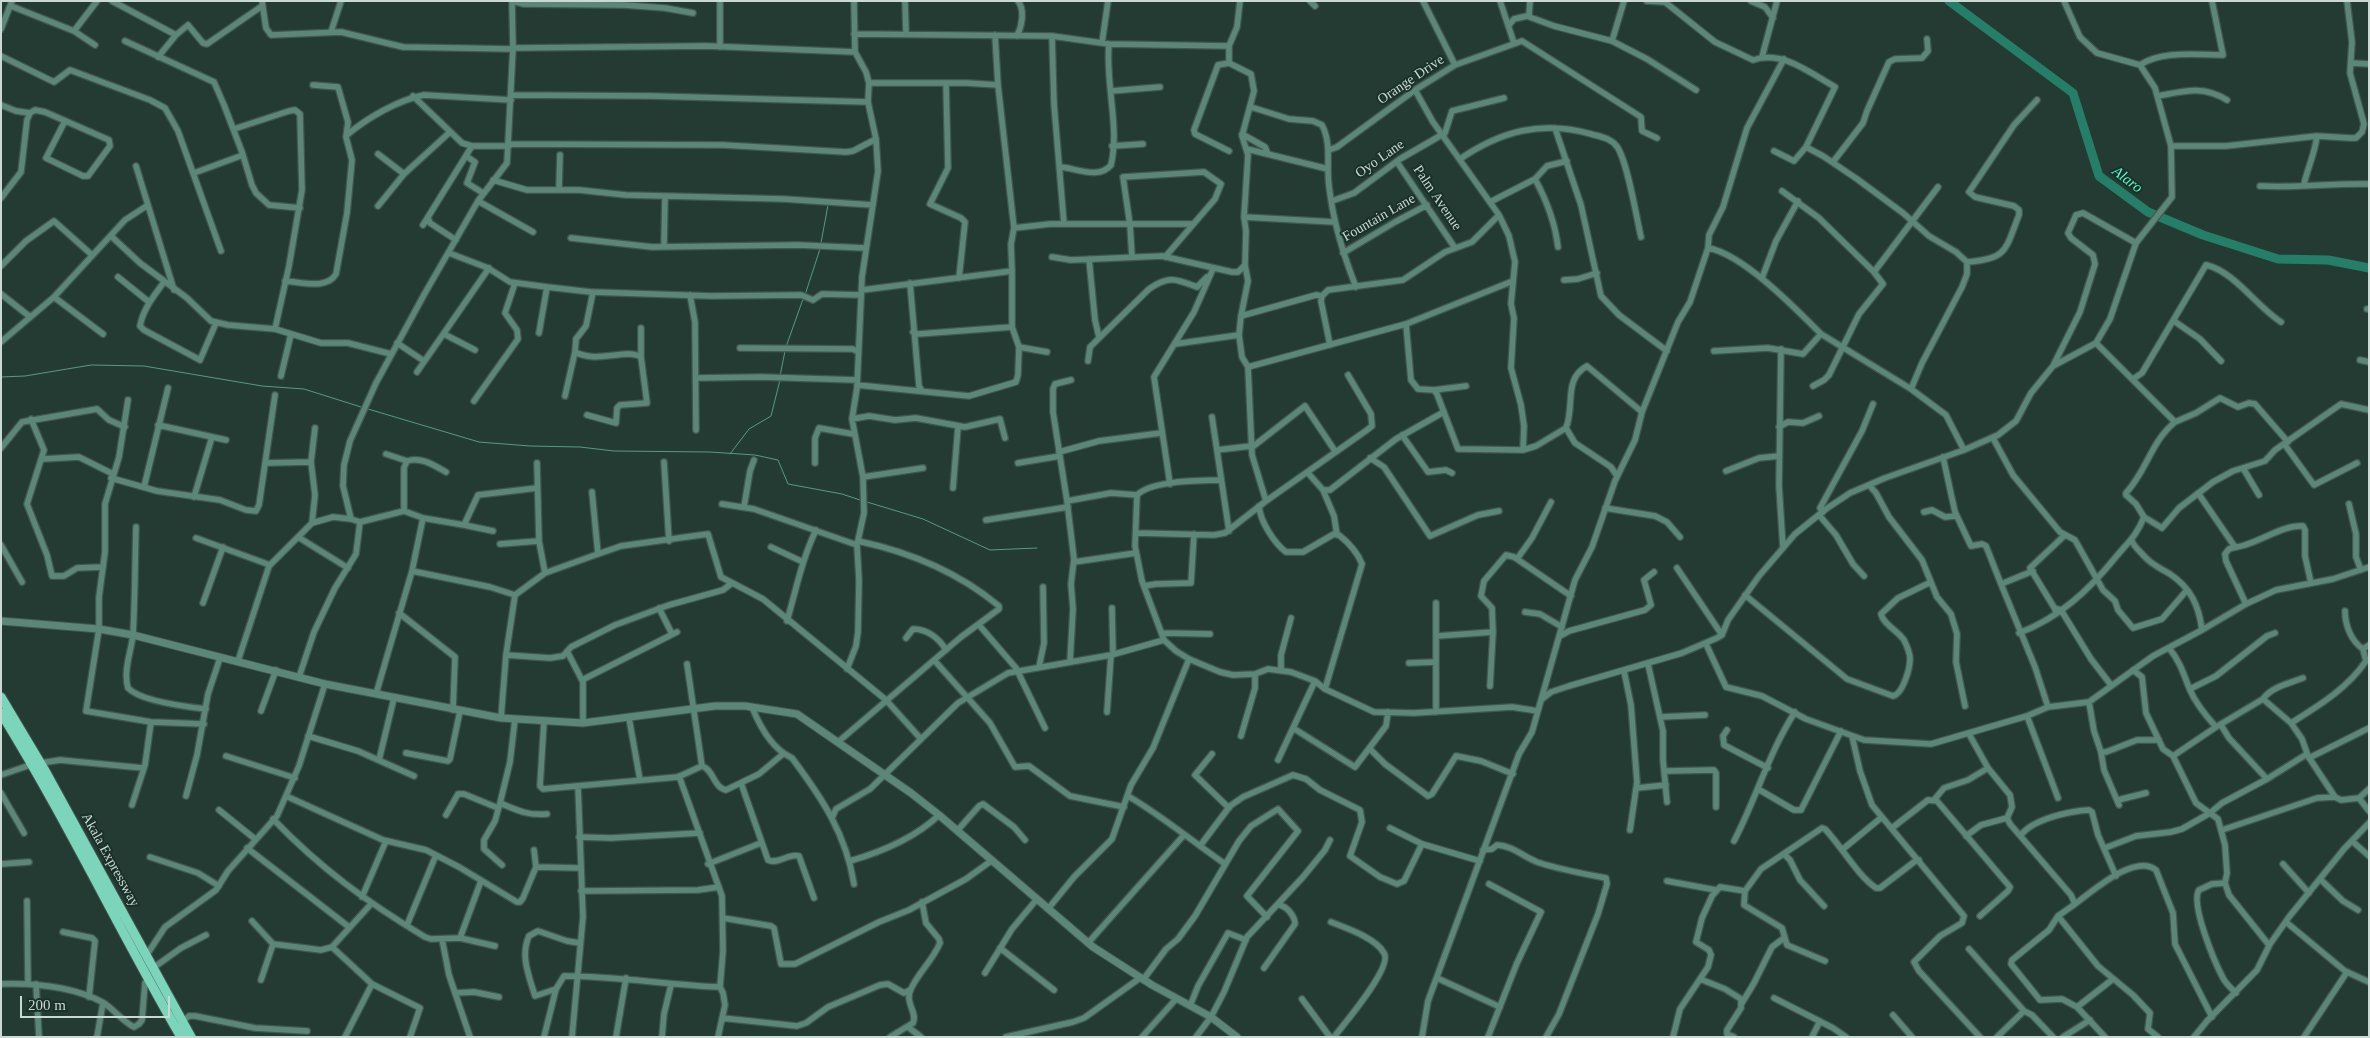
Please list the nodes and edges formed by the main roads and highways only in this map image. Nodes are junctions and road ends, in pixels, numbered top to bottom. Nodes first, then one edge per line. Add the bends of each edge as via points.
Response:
1 (1, 697) edge
2 (1, 713) edge
3 (37, 764) junction
4 (128, 931) junction
5 (181, 1037) edge
6 (191, 1037) edge

1 - 3 main road, Akala Expressway
2 - 3 main road, Akala Expressway
3 - 4 main road, Akala Expressway
4 - 5 main road, Akala Expressway via 148,980
4 - 6 main road, Akala Expressway via 146,956

